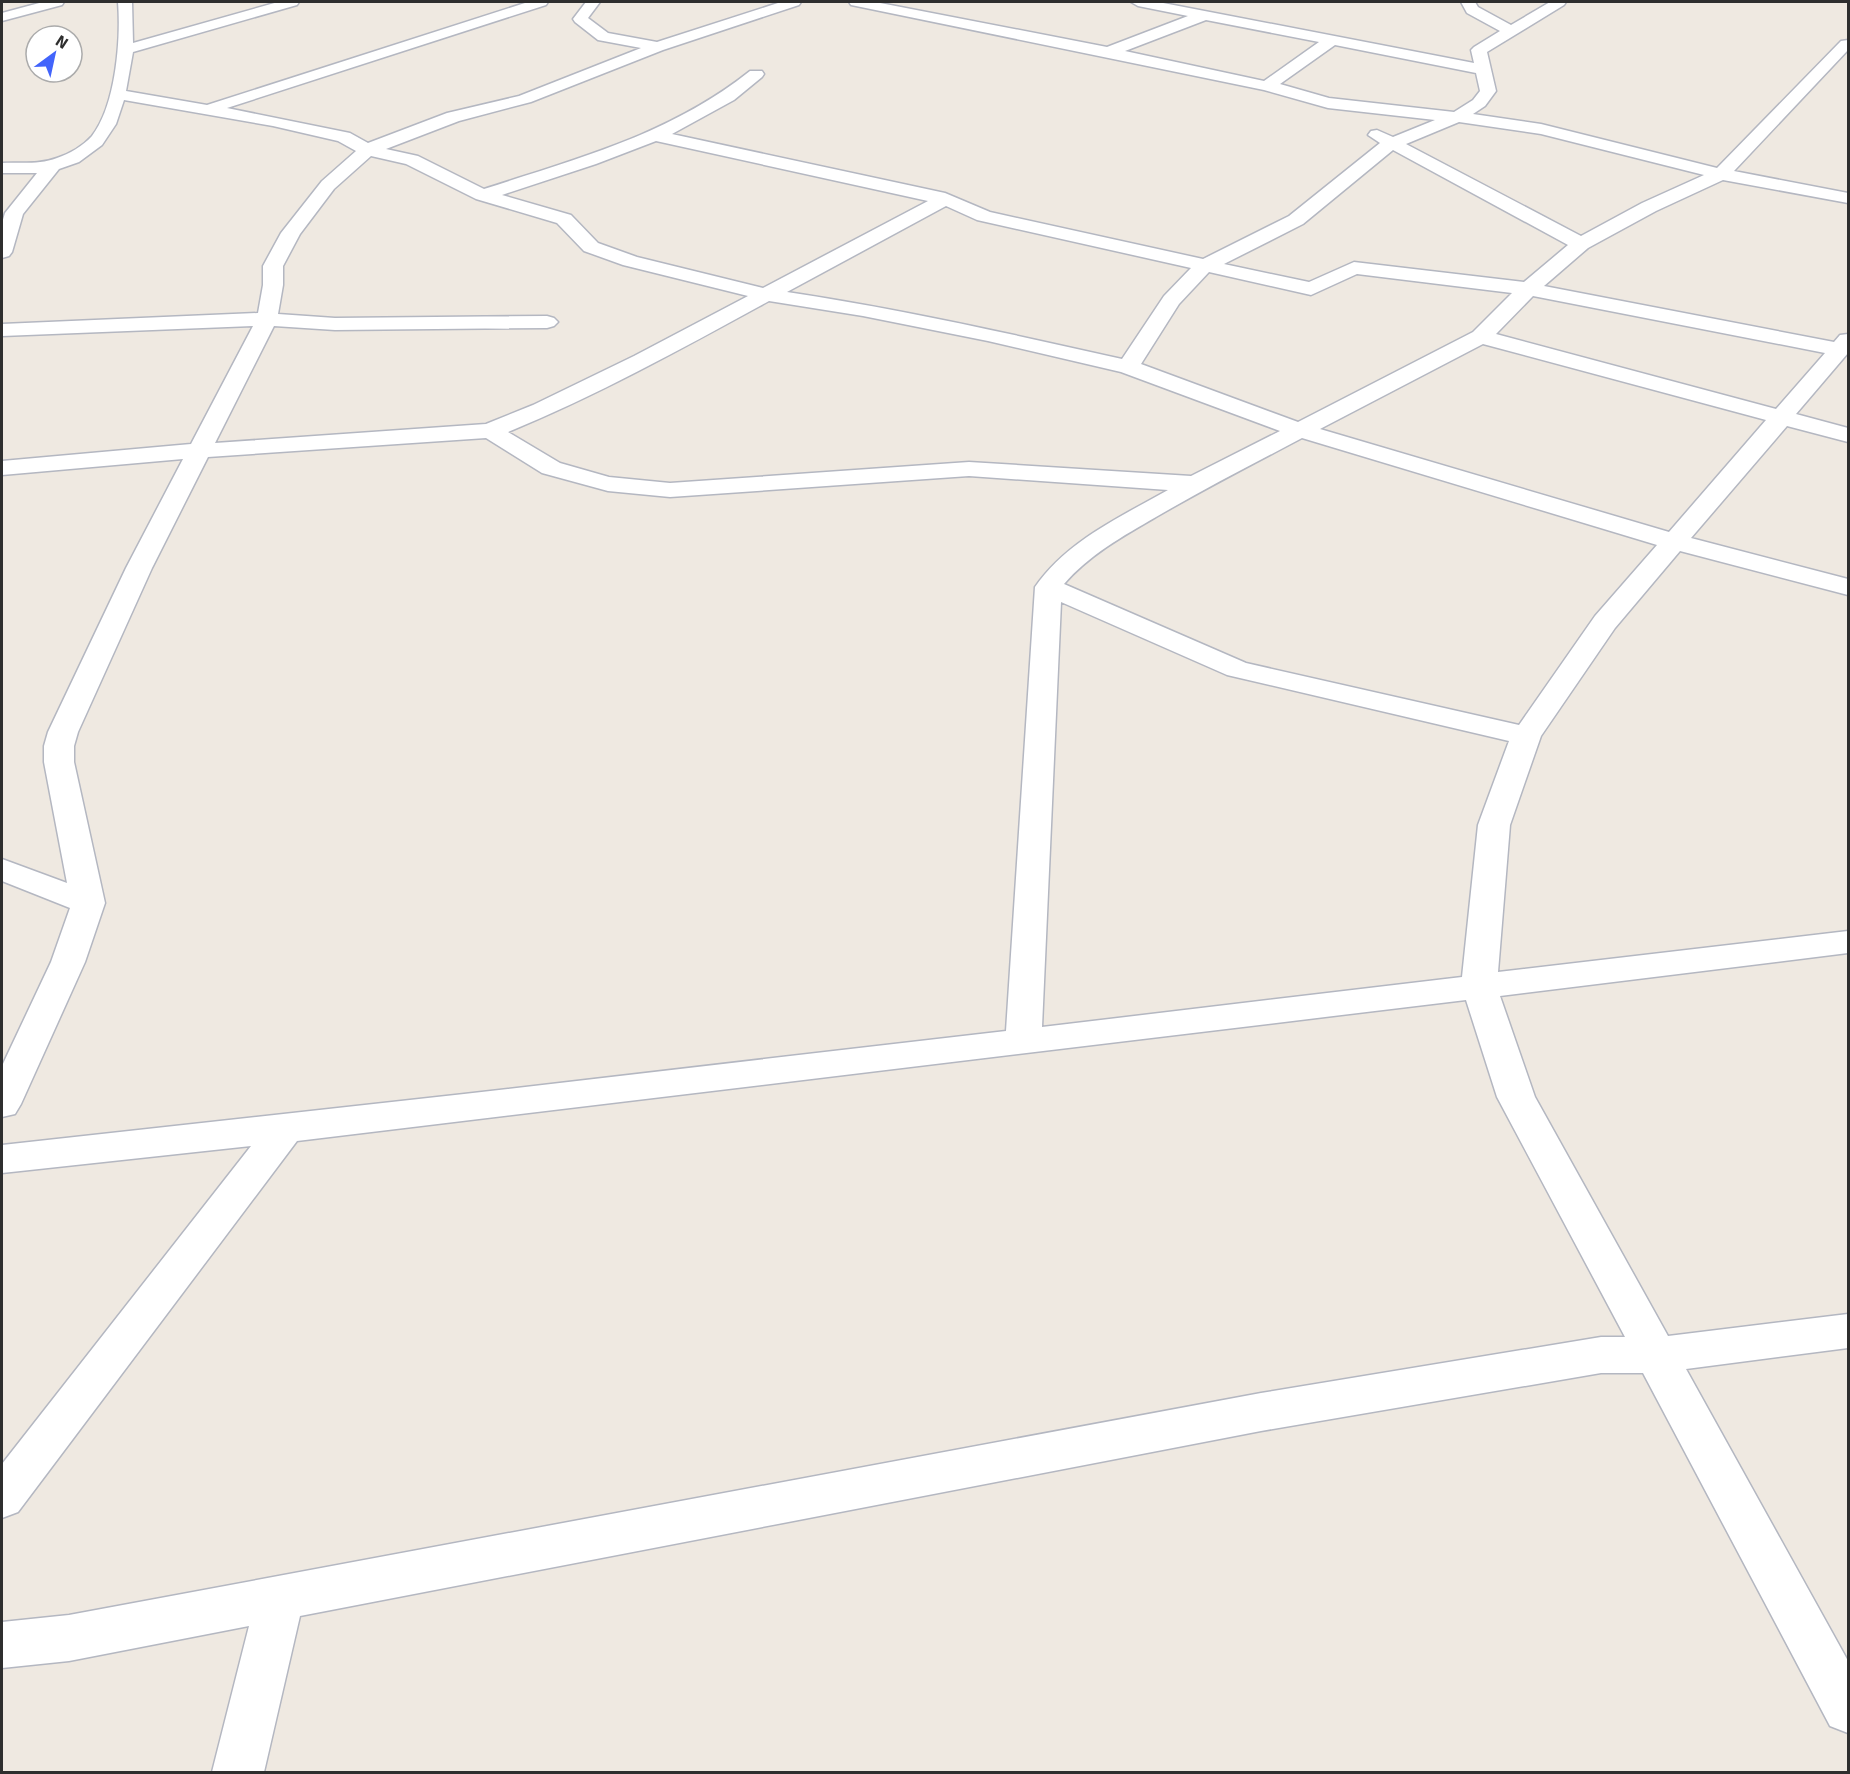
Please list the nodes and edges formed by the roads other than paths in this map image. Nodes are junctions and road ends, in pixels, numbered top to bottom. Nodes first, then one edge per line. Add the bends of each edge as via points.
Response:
1 (57, 2) edge
2 (125, 2) edge
3 (292, 2) edge
4 (541, 2) edge
5 (593, 2) edge
6 (794, 2) edge
7 (856, 2) edge
8 (1138, 2) edge
9 (1468, 2) edge
10 (1556, 2) edge
11 (7, 11) edge
12 (1208, 14) junction
13 (1511, 31) junction
14 (1333, 39) junction
15 (1846, 44) dead end
16 (658, 47) junction
17 (124, 50) junction
18 (1108, 52) junction
19 (1482, 69) junction
20 (756, 74) dead end
21 (1268, 86) junction
22 (118, 94) junction
23 (1328, 103) junction
24 (209, 108) junction
25 (1457, 117) junction
26 (656, 136) junction
27 (1390, 144) junction
28 (367, 150) junction
29 (52, 166) junction
30 (2, 168) edge
31 (1721, 174) junction
32 (483, 195) junction
33 (1848, 198) edge
34 (945, 199) junction
35 (1581, 244) junction
36 (2, 252) edge
37 (1204, 266) junction
38 (1528, 289) junction
39 (767, 295) junction
40 (267, 320) junction
41 (547, 322) dead end
42 (2, 330) edge
43 (1480, 337) junction
44 (1844, 345) edge
45 (1128, 366) junction
46 (1781, 418) junction
47 (1299, 430) junction
48 (490, 431) junction
49 (1848, 435) edge
50 (198, 451) junction
51 (2, 468) edge
52 (1196, 484) junction
53 (1674, 542) junction
54 (1048, 586) junction
55 (1848, 587) edge
56 (1526, 736) junction
57 (2, 869) edge
58 (88, 903) junction
59 (1848, 942) edge
60 (1479, 986) junction
61 (1023, 1041) junction
62 (2, 1104) edge
63 (285, 1129) junction
64 (2, 1159) edge
65 (1848, 1332) edge
66 (1657, 1355) junction
67 (2, 1498) edge
68 (280, 1597) junction
69 (2, 1645) edge
70 (1848, 1709) edge
71 (238, 1773) edge

1 - 11 street
2 - 17 street via 128,19
3 - 17 street
4 - 24 street
5 - 16 street via 580,19 603,37
6 - 16 street
7 - 18 street
8 - 12 street
9 - 13 street via 1472,10
10 - 13 street
12 - 14 street
12 - 18 street
13 - 19 street via 1479,50
14 - 19 street
14 - 21 street
15 - 31 street
16 - 28 street via 525,99 453,117
17 - 22 street
18 - 21 street
19 - 25 street via 1488,91 1479,103
20 - 26 street via 734,94
21 - 23 street
22 - 24 street
22 - 29 street via 100,136 82,152
23 - 25 street
23 - 27 street
24 - 28 street via 344,137
25 - 27 street
25 - 31 street via 1541,129
26 - 32 street
26 - 34 street
27 - 35 street
27 - 37 street via 1296,220
28 - 32 street via 412,160
28 - 40 street via 328,185 291,233 273,266
29 - 30 street
29 - 36 street via 14,213
31 - 33 street
31 - 35 street
32 - 39 street via 564,219 591,247 630,261
34 - 37 street via 984,216
34 - 39 street
35 - 38 street
37 - 38 street via 1311,289 1354,268
37 - 45 street via 1171,300
38 - 43 street
38 - 44 street
39 - 45 street via 943,326
39 - 48 street via 642,361
40 - 41 street via 335,324
40 - 42 street
40 - 50 street
43 - 46 street
43 - 47 street
44 - 46 street
45 - 47 street
46 - 49 street
46 - 53 street
47 - 52 street
47 - 53 street
48 - 50 street
48 - 52 street via 551,468 608,484 670,490 969,469
50 - 51 street
50 - 58 street via 139,568 59,746
52 - 54 street via 1108,534 1071,560
53 - 55 street
53 - 56 street via 1605,622
54 - 56 street via 1238,669
54 - 61 street
56 - 60 street via 1494,825
57 - 58 street
58 - 62 street via 68,963
59 - 60 street
60 - 61 street
60 - 66 street via 1516,1097
61 - 63 street
63 - 64 street
63 - 67 street
65 - 66 street
66 - 68 street via 1601,1355 1261,1412
66 - 70 street
68 - 69 street via 69,1638
68 - 71 street

